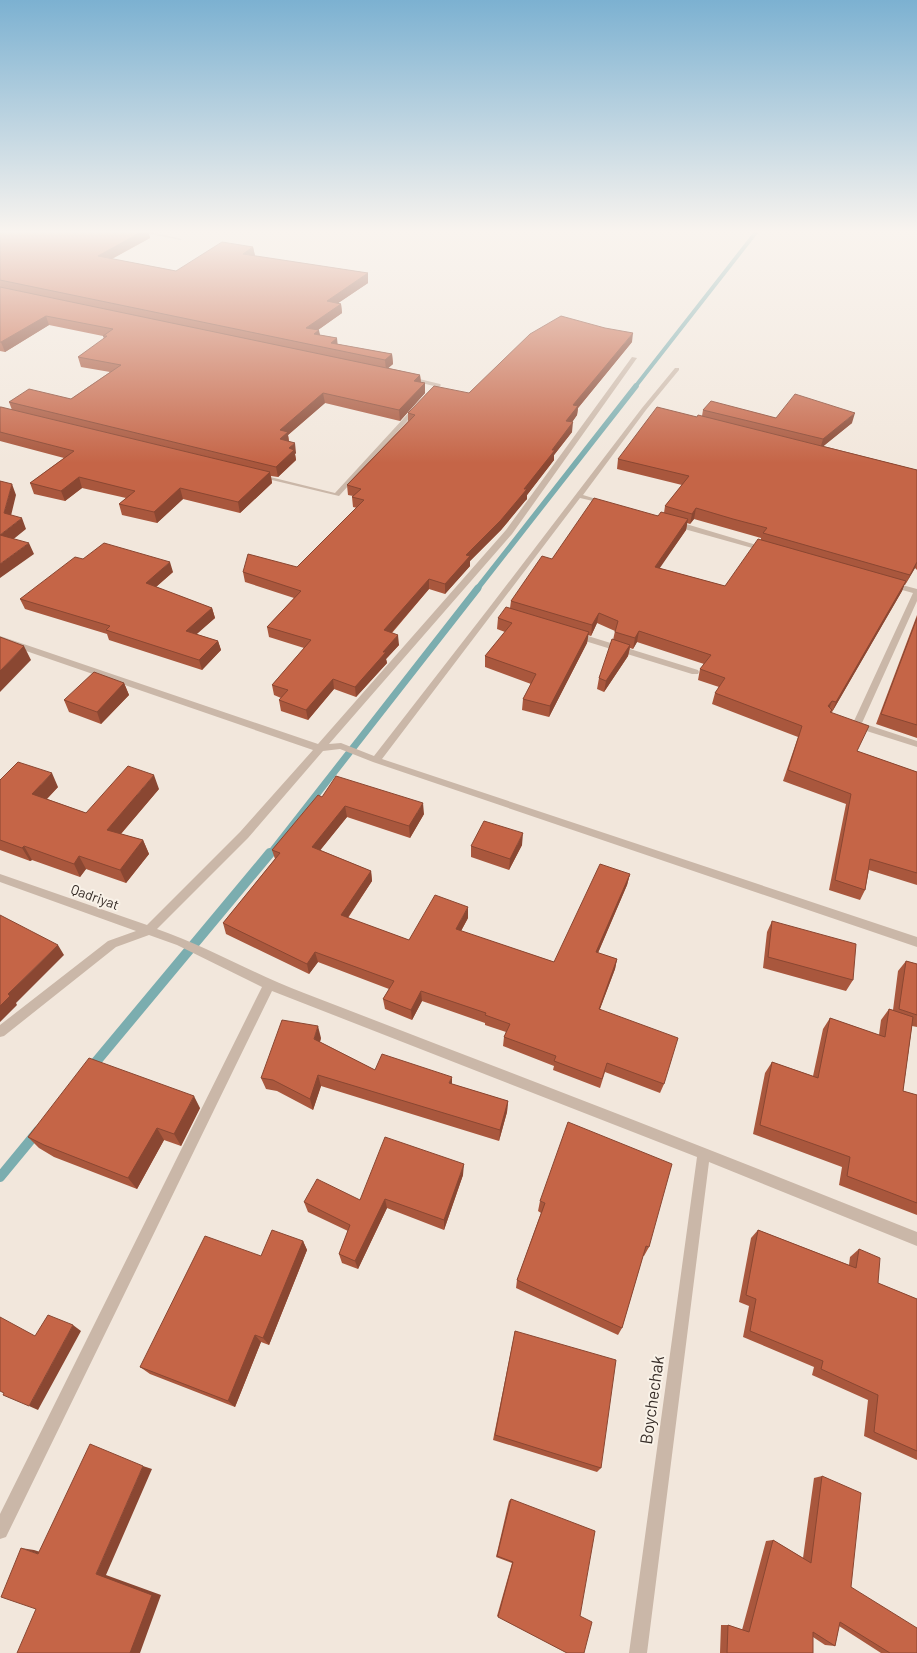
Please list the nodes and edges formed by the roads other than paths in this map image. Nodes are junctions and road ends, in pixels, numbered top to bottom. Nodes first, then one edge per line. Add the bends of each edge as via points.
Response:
1 (634, 358) dead end
2 (677, 370) dead end
3 (401, 376) edge
4 (253, 474) edge
5 (579, 496) junction
6 (610, 505) edge
7 (664, 520) edge
8 (771, 550) edge
9 (886, 583) edge
10 (917, 592) edge
11 (567, 633) edge
12 (0, 639) edge
13 (695, 672) dead end
14 (843, 720) edge
15 (857, 725) junction
16 (917, 744) edge
17 (319, 748) junction
18 (376, 760) junction
19 (0, 878) edge
20 (148, 931) junction
21 (917, 942) edge
22 (269, 985) junction
23 (0, 1032) edge
24 (704, 1152) junction
25 (917, 1239) edge
26 (0, 1531) edge
27 (638, 1653) edge

1 - 17 street via 509,532
2 - 5 street
3 - 4 street via 438,385 337,495
5 - 6 street
5 - 18 street via 496,612
7 - 8 street
9 - 10 street
10 - 15 street
11 - 13 street
12 - 17 street
14 - 15 street
15 - 16 street
17 - 18 street via 341,746
17 - 20 street via 244,835
18 - 21 street
19 - 20 street, Qadriyat
20 - 22 street, Qadriyat via 181,942
20 - 23 street via 112,944
22 - 24 street, Qadriyat
22 - 26 street
24 - 25 street, Qadriyat
24 - 27 street, Boychechak

